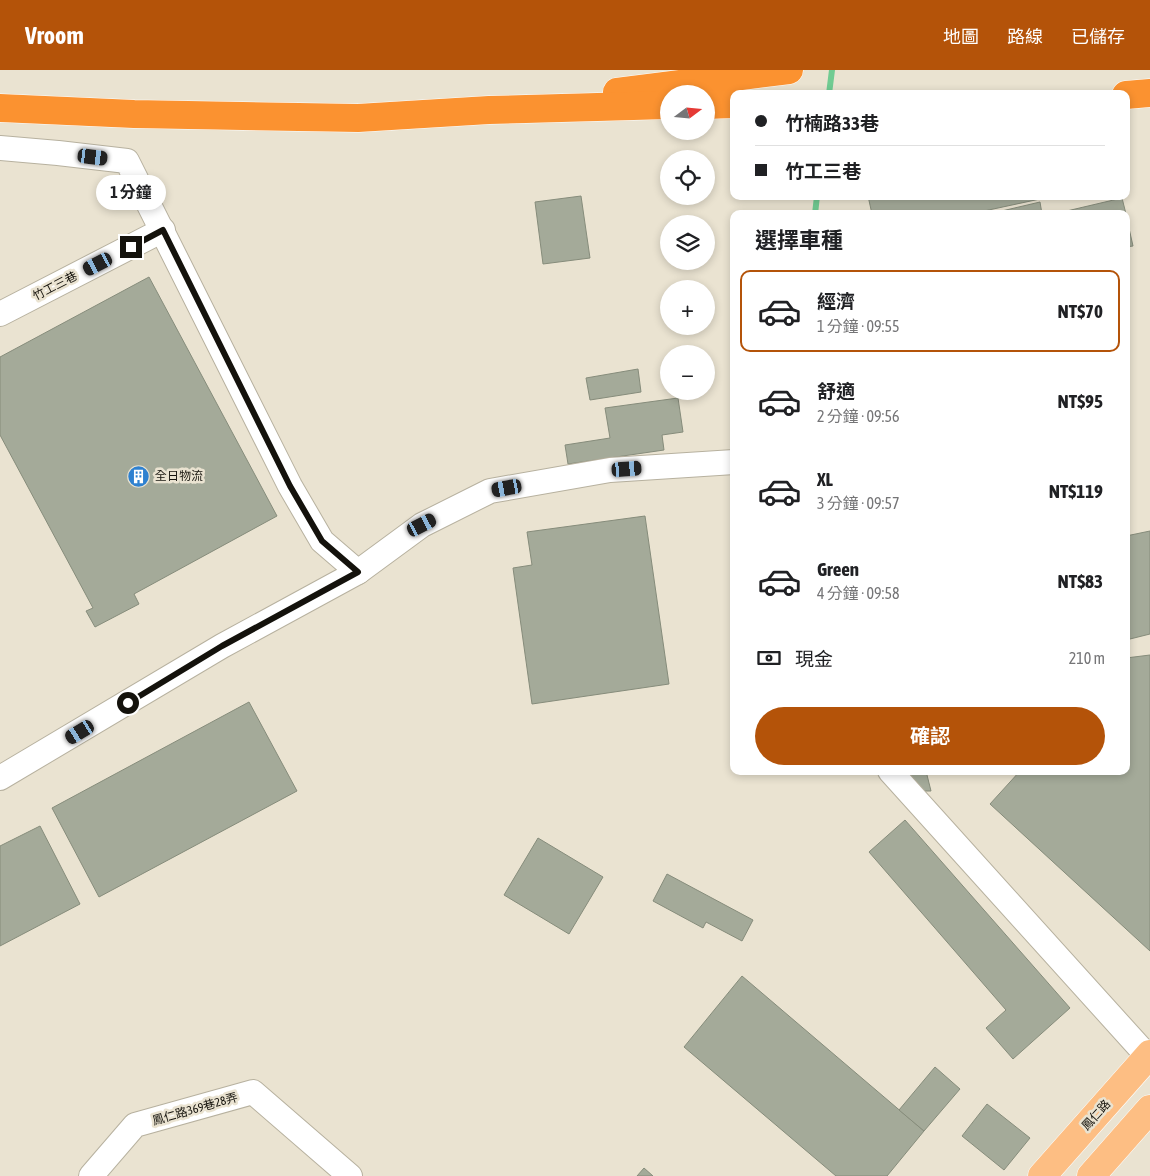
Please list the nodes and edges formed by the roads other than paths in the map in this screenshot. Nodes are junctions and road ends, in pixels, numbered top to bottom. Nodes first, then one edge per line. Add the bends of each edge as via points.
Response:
1 (789, 70) edge
2 (1150, 93) edge
3 (1130, 95) edge
4 (730, 104) edge
5 (715, 105) edge
6 (660, 106) edge
7 (0, 108) edge
8 (489, 110) junction
9 (0, 148) edge
10 (163, 230) junction
11 (0, 314) edge
12 (730, 462) edge
13 (358, 572) junction
14 (894, 775) edge
15 (0, 778) edge
16 (1149, 1057) edge
17 (1150, 1109) edge
18 (91, 1176) edge
19 (350, 1176) edge
20 (1042, 1176) edge
21 (1090, 1176) edge

1 - 8 highway
2 - 3 highway
4 - 5 highway
6 - 8 highway
7 - 8 highway via 358,118
9 - 10 street via 127,161
10 - 11 street, 竹工三巷
10 - 13 street via 308,518 322,541
12 - 13 street via 610,470 490,491 422,525
13 - 15 street via 222,646
14 - 16 street
16 - 20 main road, 鳳仁路
17 - 21 main road
18 - 19 street, 鳳仁路369巷28弄 via 135,1125 253,1092

